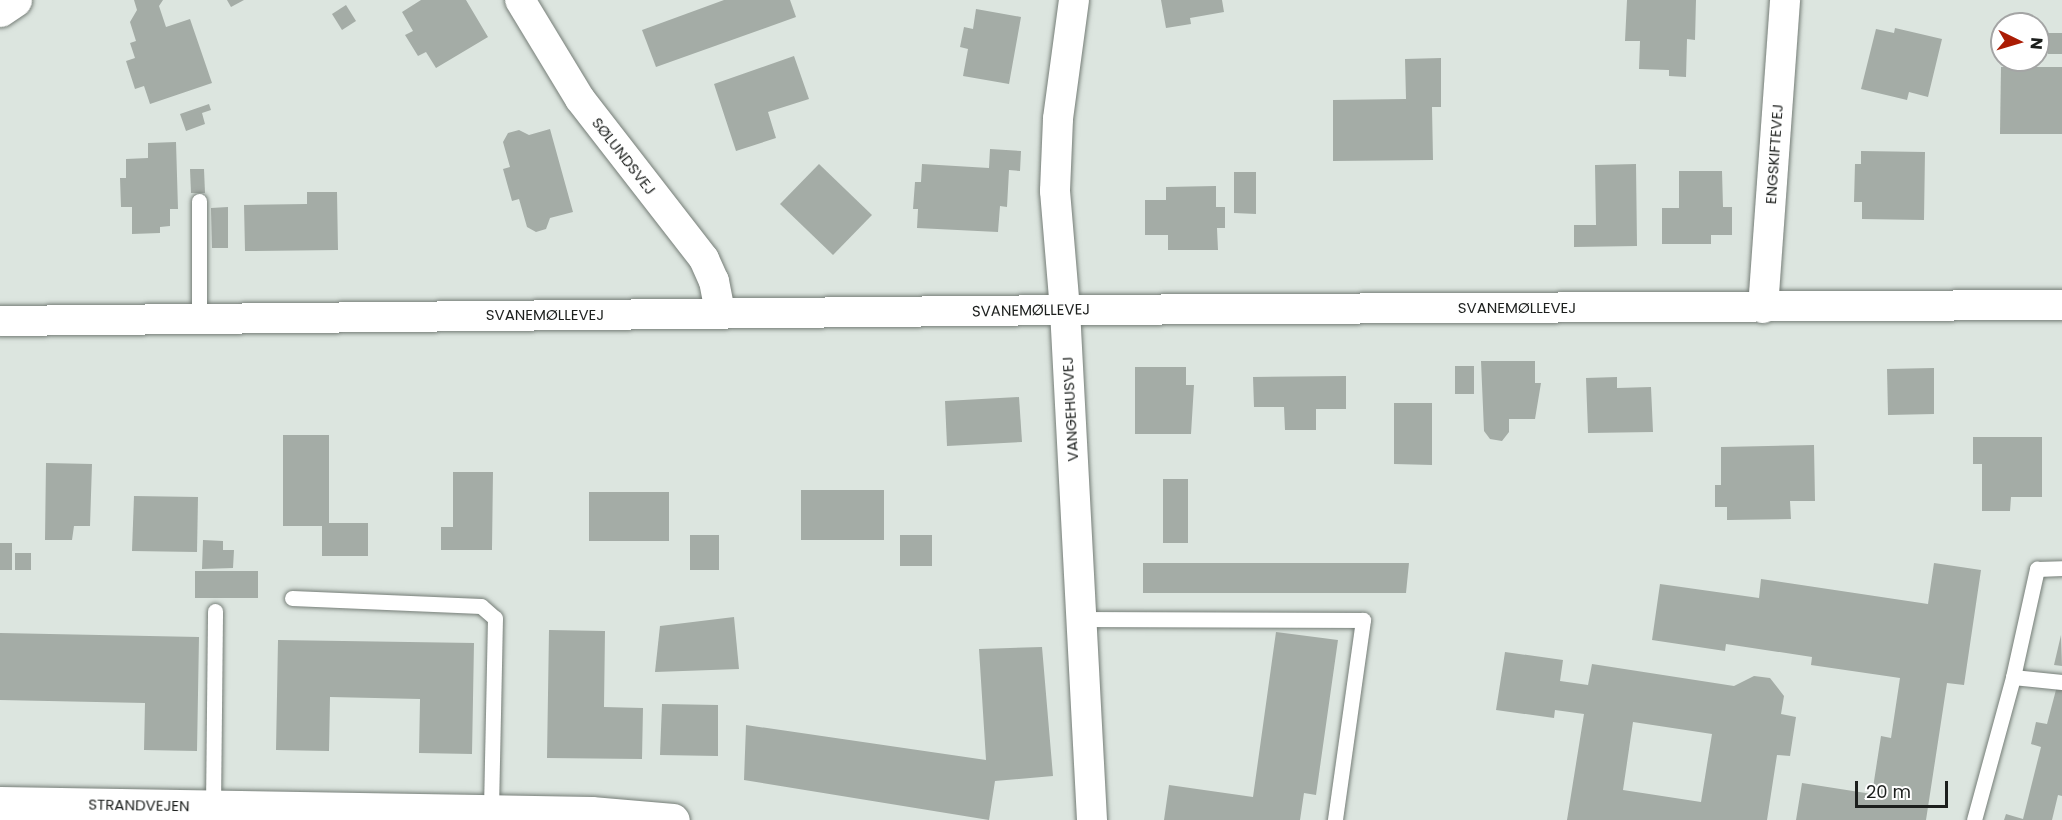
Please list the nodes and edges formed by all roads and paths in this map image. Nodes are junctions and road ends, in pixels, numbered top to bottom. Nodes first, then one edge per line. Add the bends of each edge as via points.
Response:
1 (15, 0) edge
2 (520, 0) edge
3 (1074, 0) edge
4 (1785, 0) edge
5 (0, 10) edge
6 (199, 201) dead end
7 (2062, 306) edge
8 (1763, 308) junction
9 (1065, 310) junction
10 (720, 314) junction
11 (199, 318) junction
12 (0, 321) edge
13 (2062, 568) edge
14 (292, 598) dead end
15 (214, 611) dead end
16 (1081, 619) junction
17 (2013, 677) junction
18 (2062, 682) edge
19 (0, 803) edge
20 (213, 806) junction
21 (491, 811) junction
22 (356, 814) edge
23 (673, 820) edge
24 (1092, 820) edge
25 (1335, 820) edge
26 (1974, 820) edge

1 - 5 street
2 - 10 street, SØLUNDSVEJ via 580,99 704,259 714,281
3 - 9 street, VANGEHUSVEJ via 1058,119 1054,191
4 - 8 street, ENGSKIFTEVEJ
6 - 11 lane
7 - 8 street, SVANEMØLLEVEJ
8 - 9 street, SVANEMØLLEVEJ
9 - 10 street, SVANEMØLLEVEJ
9 - 16 street, VANGEHUSVEJ
10 - 11 street, SVANEMØLLEVEJ
11 - 12 street, SVANEMØLLEVEJ
13 - 17 lane via 2037,568
14 - 21 lane via 481,606 495,618
15 - 20 lane
16 - 24 street, VANGEHUSVEJ
16 - 25 lane via 1363,620
17 - 18 lane
17 - 26 lane
19 - 20 street, STRANDVEJEN
20 - 22 street, STRANDVEJEN
21 - 22 street, STRANDVEJEN
21 - 23 street, STRANDVEJEN

